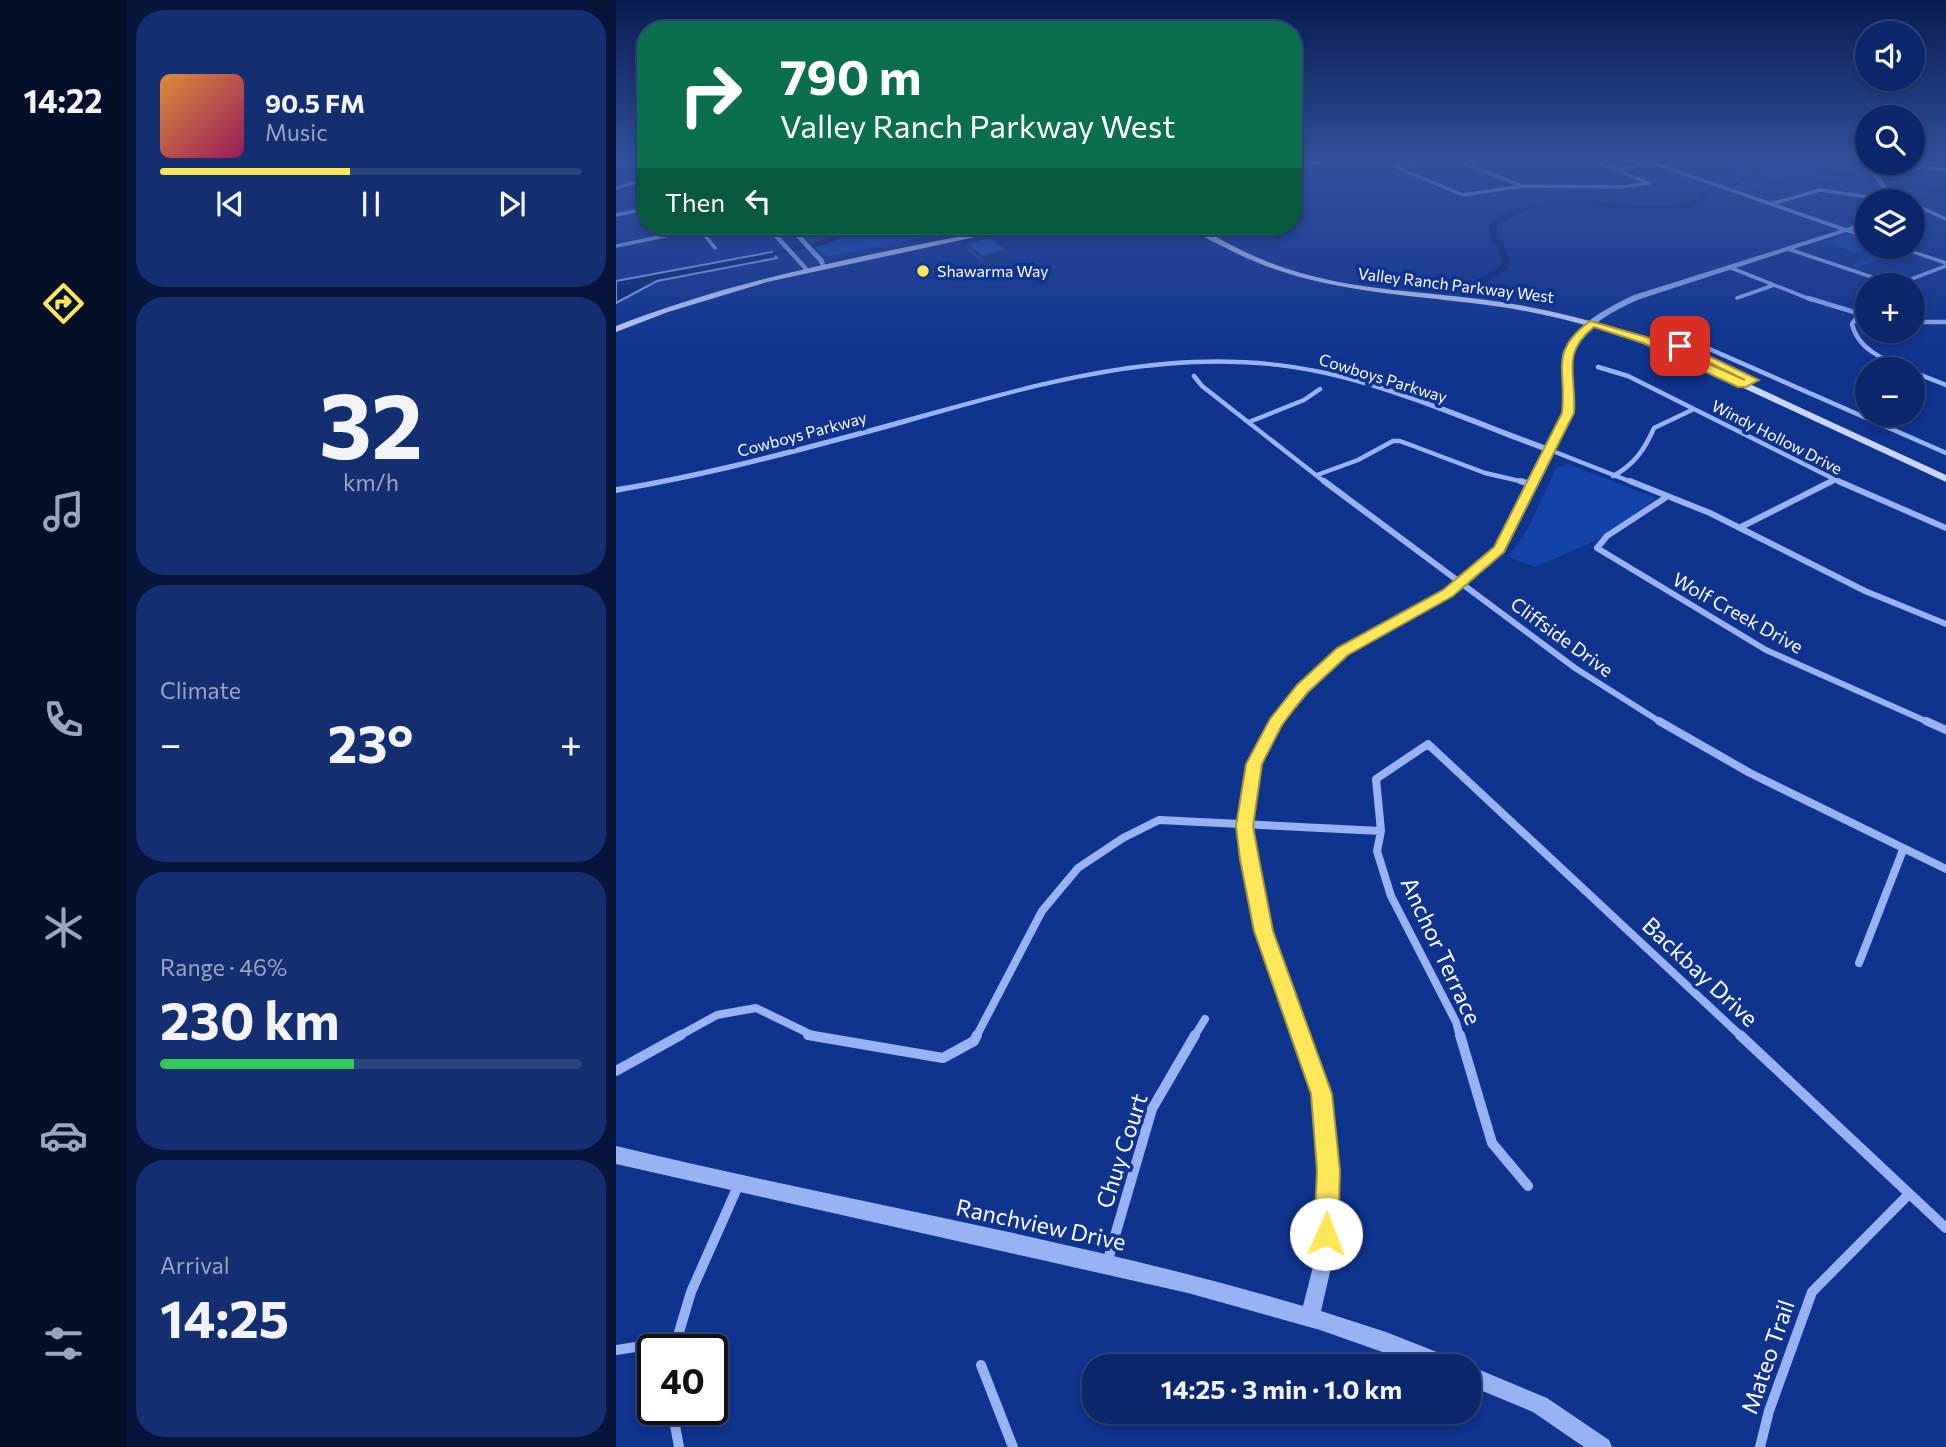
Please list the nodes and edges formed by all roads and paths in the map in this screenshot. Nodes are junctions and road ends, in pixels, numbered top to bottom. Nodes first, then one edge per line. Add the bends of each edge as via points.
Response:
1 (1837, 227) edge
2 (1855, 227) edge
3 (1847, 230) junction
4 (1855, 233) edge
5 (670, 235) edge
6 (705, 235) edge
7 (774, 235) edge
8 (797, 235) edge
9 (952, 235) edge
10 (967, 235) edge
11 (1208, 235) edge
12 (1223, 235) edge
13 (1234, 241) junction
14 (1224, 244) junction
15 (616, 246) edge
16 (715, 248) dead end
17 (1788, 248) junction
18 (1925, 257) edge
19 (823, 264) junction
20 (1946, 265) edge
21 (1729, 267) junction
22 (806, 268) junction
23 (1325, 279) junction
24 (1774, 285) junction
25 (1737, 298) dead end
26 (1855, 313) edge
27 (616, 319) edge
28 (1597, 321) junction
29 (1925, 322) edge
30 (1946, 322) edge
31 (616, 329) edge
32 (1664, 340) junction
33 (1862, 343) edge
34 (1881, 357) edge
35 (1598, 367) dead end
36 (1194, 376) dead end
37 (1925, 377) edge
38 (1754, 380) junction
39 (1742, 384) junction
40 (1946, 385) edge
41 (1320, 389) dead end
42 (1694, 410) junction
43 (1249, 422) junction
44 (1550, 450) junction
45 (1946, 453) edge
46 (1913, 455) junction
47 (1901, 459) junction
48 (1946, 470) edge
49 (1317, 475) junction
50 (1613, 476) junction
51 (1946, 479) edge
52 (1835, 480) junction
53 (1531, 484) junction
54 (616, 490) edge
55 (1665, 498) junction
56 (1741, 527) junction
57 (1946, 528) edge
58 (1462, 583) junction
59 (1946, 624) edge
60 (1946, 730) edge
61 (1428, 744) joint
62 (1245, 826) junction
63 (1381, 831) junction
64 (1903, 850) junction
65 (1946, 869) edge
66 (1859, 963) dead end
67 (1205, 1019) dead end
68 (616, 1071) edge
69 (616, 1155) edge
70 (738, 1186) junction
71 (1528, 1186) dead end
72 (1909, 1194) junction
73 (1946, 1228) edge
74 (1107, 1264) junction
75 (1310, 1316) junction
76 (678, 1334) edge
77 (637, 1348) edge
78 (616, 1350) edge
79 (1414, 1354) edge
80 (981, 1364) dead end
81 (1481, 1380) edge
82 (674, 1425) edge
83 (679, 1447) edge
84 (1013, 1447) edge
85 (1602, 1447) edge
86 (1760, 1447) edge

1 - 3 street
2 - 3 street
3 - 4 street
3 - 17 street
5 - 15 street
6 - 16 street
7 - 22 street
8 - 19 street
9 - 19 main road
10 - 19 main road
11 - 14 main road, Valley Ranch Parkway West
12 - 13 main road, Valley Ranch Parkway West
13 - 14 main road
13 - 23 main road, Valley Ranch Parkway West
14 - 23 main road, Valley Ranch Parkway West via 1257,261
17 - 20 street via 1890,283
17 - 21 street
18 - 20 street
19 - 22 main road
21 - 24 street
21 - 28 street via 1627,300
22 - 27 main road via 703,288
22 - 31 main road via 713,294
23 - 28 main road, Valley Ranch Parkway West via 1382,293 1491,300
24 - 25 street
24 - 26 street
28 - 32 main road, Valley Ranch Parkway West
28 - 39 main road, Valley Ranch Parkway West
28 - 44 street via 1579,334 1566,354 1568,413
29 - 30 street
32 - 38 main road, Valley Ranch Parkway West
32 - 45 street via 1682,337
33 - 34 street
35 - 42 street, Windy Hollow Drive via 1628,376
36 - 43 street, Cliffside Drive
37 - 40 street
38 - 39 main road
38 - 46 main road, Valley Ranch Parkway West
39 - 47 main road, Valley Ranch Parkway West
41 - 43 street
42 - 50 street via 1654,428 1628,468
42 - 52 street, Windy Hollow Drive
43 - 49 street, Cliffside Drive
44 - 50 street, Cowboys Parkway
44 - 53 street
44 - 54 street, Cowboys Parkway via 1326,373 1249,362 1163,362 1075,375 727,469
46 - 47 main road
46 - 48 main road, Valley Ranch Parkway West
47 - 51 main road, Valley Ranch Parkway West
49 - 53 street via 1400,441 1485,473
49 - 58 street, Cliffside Drive
50 - 55 street, Cowboys Parkway
52 - 56 street
52 - 57 street, Windy Hollow Drive
53 - 58 street via 1499,549
55 - 56 street, Cowboys Parkway
55 - 60 street, Wolf Creek Drive via 1607,536 1597,548 1766,650
56 - 59 street, Cowboys Parkway via 1865,591
58 - 62 street via 1342,652 1303,688 1275,723 1254,764
58 - 64 street, Cliffside Drive via 1641,711 1750,773
61 - 63 street, Anchor Terrace via 1376,779
61 - 72 street, Backbay Drive
62 - 63 street
62 - 68 street via 1159,820 1078,868 1042,911 974,1041 943,1058 810,1036 756,1008 717,1015
62 - 75 street via 1263,931 1321,1094 1328,1171 1325,1255
63 - 71 street, Anchor Terrace via 1377,851 1391,896 1456,1022 1492,1143
64 - 65 street, Cliffside Drive
64 - 66 street
67 - 74 street, Chuy Court via 1152,1110
69 - 70 street, Ranchview Drive
70 - 74 street, Ranchview Drive
70 - 76 street
72 - 73 street, Backbay Drive
72 - 86 street, Mateo Trail via 1812,1292
74 - 75 street, Ranchview Drive
75 - 79 street, Ranchview Drive
77 - 78 street
80 - 84 street
81 - 85 street via 1540,1405
82 - 83 street

